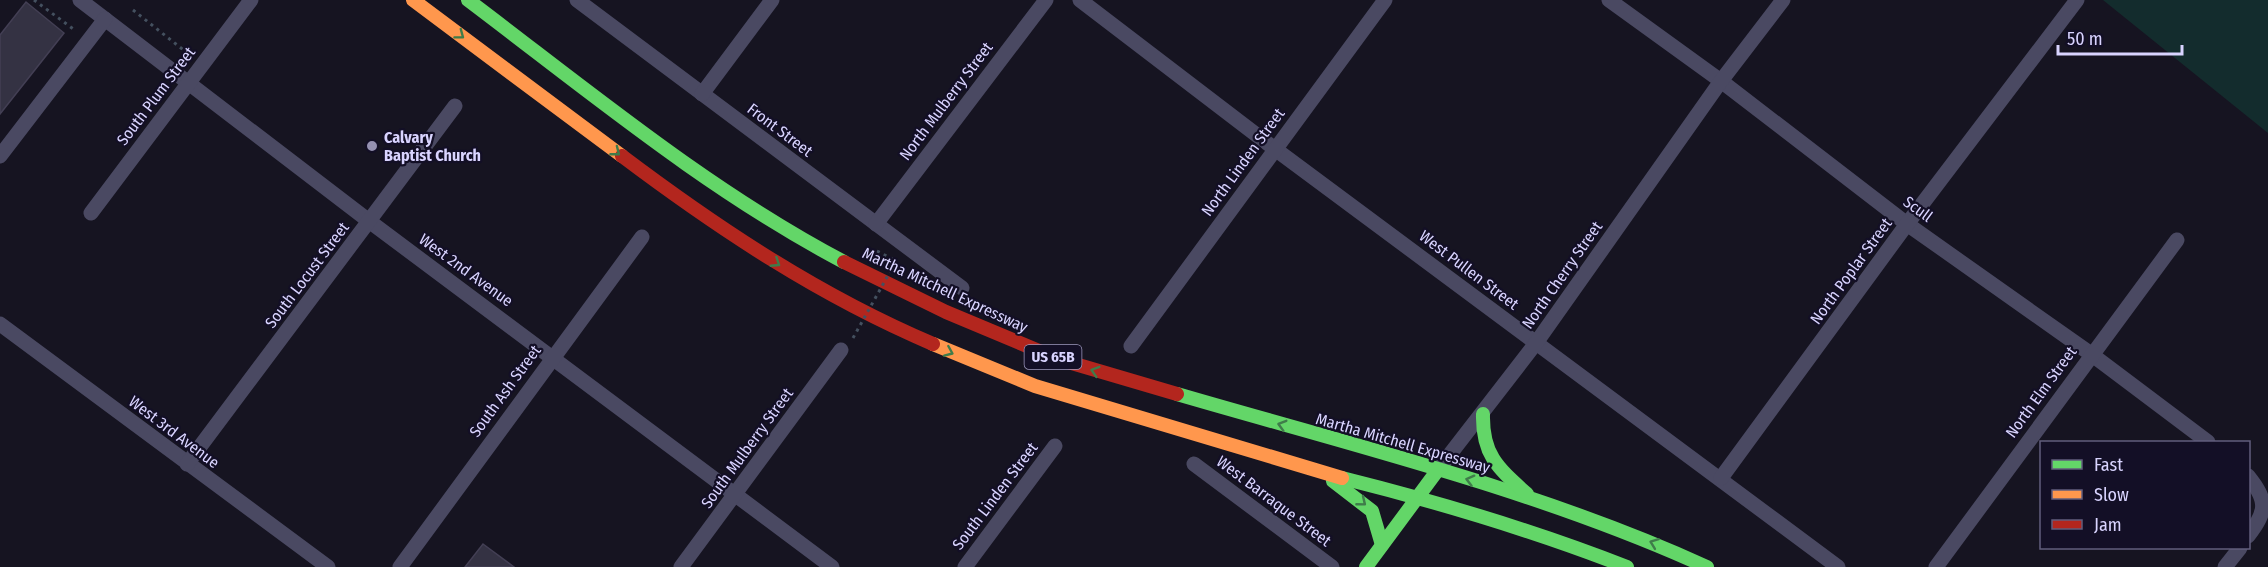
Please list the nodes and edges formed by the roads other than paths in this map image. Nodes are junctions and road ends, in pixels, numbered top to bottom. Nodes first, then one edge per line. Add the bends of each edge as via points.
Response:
1 (80, 0) edge
2 (250, 0) edge
3 (413, 0) edge
4 (468, 0) edge
5 (577, 0) edge
6 (772, 0) edge
7 (1046, 0) edge
8 (1080, 0) edge
9 (1385, 0) edge
10 (1609, 0) edge
11 (1783, 0) edge
12 (2075, 1) edge
13 (105, 19) junction
14 (1721, 81) junction
15 (189, 82) junction
16 (702, 94) junction
17 (455, 106) dead end
18 (1275, 148) junction
19 (0, 156) edge
20 (91, 213) dead end
21 (369, 221) junction
22 (876, 224) junction
23 (1907, 224) junction
24 (642, 237) dead end
25 (2177, 240) dead end
26 (962, 288) dead end
27 (0, 324) edge
28 (1536, 343) junction
29 (1131, 346) dead end
30 (841, 350) dead end
31 (2091, 354) junction
32 (552, 357) junction
33 (1483, 414) junction
34 (2207, 441) edge
35 (1055, 446) dead end
36 (187, 464) junction
37 (1194, 464) dead end
38 (1437, 471) junction
39 (1322, 473) junction
40 (1721, 478) junction
41 (2250, 479) edge
42 (735, 495) junction
43 (1417, 496) junction
44 (1533, 499) junction
45 (2250, 533) edge
46 (1382, 545) junction
47 (2239, 549) edge
48 (328, 567) edge
49 (400, 567) edge
50 (681, 567) edge
51 (832, 567) edge
52 (965, 567) edge
53 (1332, 567) edge
54 (1366, 567) edge
55 (1627, 567) edge
56 (1707, 567) edge
57 (1838, 567) edge
58 (1935, 567) edge
59 (2225, 567) edge

1 - 13 street, West 2nd Avenue
2 - 15 street, South Plum Street
3 -> 39 main road, US 65B via 704,217 837,298 947,351 1035,386
38 -> 4 main road, Martha Mitchell Expressway / US 65B via 1058,359 898,289 756,211
5 - 16 street, Front Street
6 - 16 street
7 - 22 street, North Mulberry Street
8 - 18 street, West Pullen Street
9 - 18 street, North Linden Street
10 - 14 street, Scull
11 - 14 street, North Cherry Street
12 - 23 street, North Poplar Street
13 - 15 street, West 2nd Avenue
13 - 19 street
14 - 23 street, Scull
14 - 28 street, North Cherry Street
15 - 20 street, South Plum Street
15 - 21 street, West 2nd Avenue
16 - 22 street, Front Street
17 - 21 street, South Locust Street
18 - 28 street, West Pullen Street
18 - 29 street, North Linden Street
21 - 32 street, West 2nd Avenue
21 - 36 street, South Locust Street
22 - 26 street, Front Street
23 - 31 street, Scull
23 - 40 street, North Poplar Street
24 - 32 street, South Ash Street
25 - 31 street, North Elm Street
27 - 36 street, West 3rd Avenue
28 - 33 street, North Cherry Street
28 - 40 street, West Pullen Street
30 - 42 street, South Mulberry Street
31 - 34 street, Scull
31 - 58 street, North Elm Street
32 - 42 street, West 2nd Avenue
32 - 49 street, South Ash Street
33 - 38 street, North Cherry Street
33 - 44 main road via 1481,436 1486,452
35 - 52 street, South Linden Street
36 - 48 street, West 3rd Avenue
37 - 53 street, West Barraque Street
38 - 43 main road, North Cherry Street
44 -> 38 main road, Martha Mitchell Expressway / US 65B
39 - 43 main road, US 65B
39 -> 46 main road via 1372,511
40 - 57 street, West Pullen Street
41 - 45 street via 2265,504 2263,515
42 - 50 street, South Mulberry Street
42 - 51 street, West 2nd Avenue
43 - 46 main road, North Cherry Street
43 - 55 main road, US 65B
56 -> 44 main road, Martha Mitchell Expressway / US 65B
46 - 54 main road, North Cherry Street
47 - 59 street

